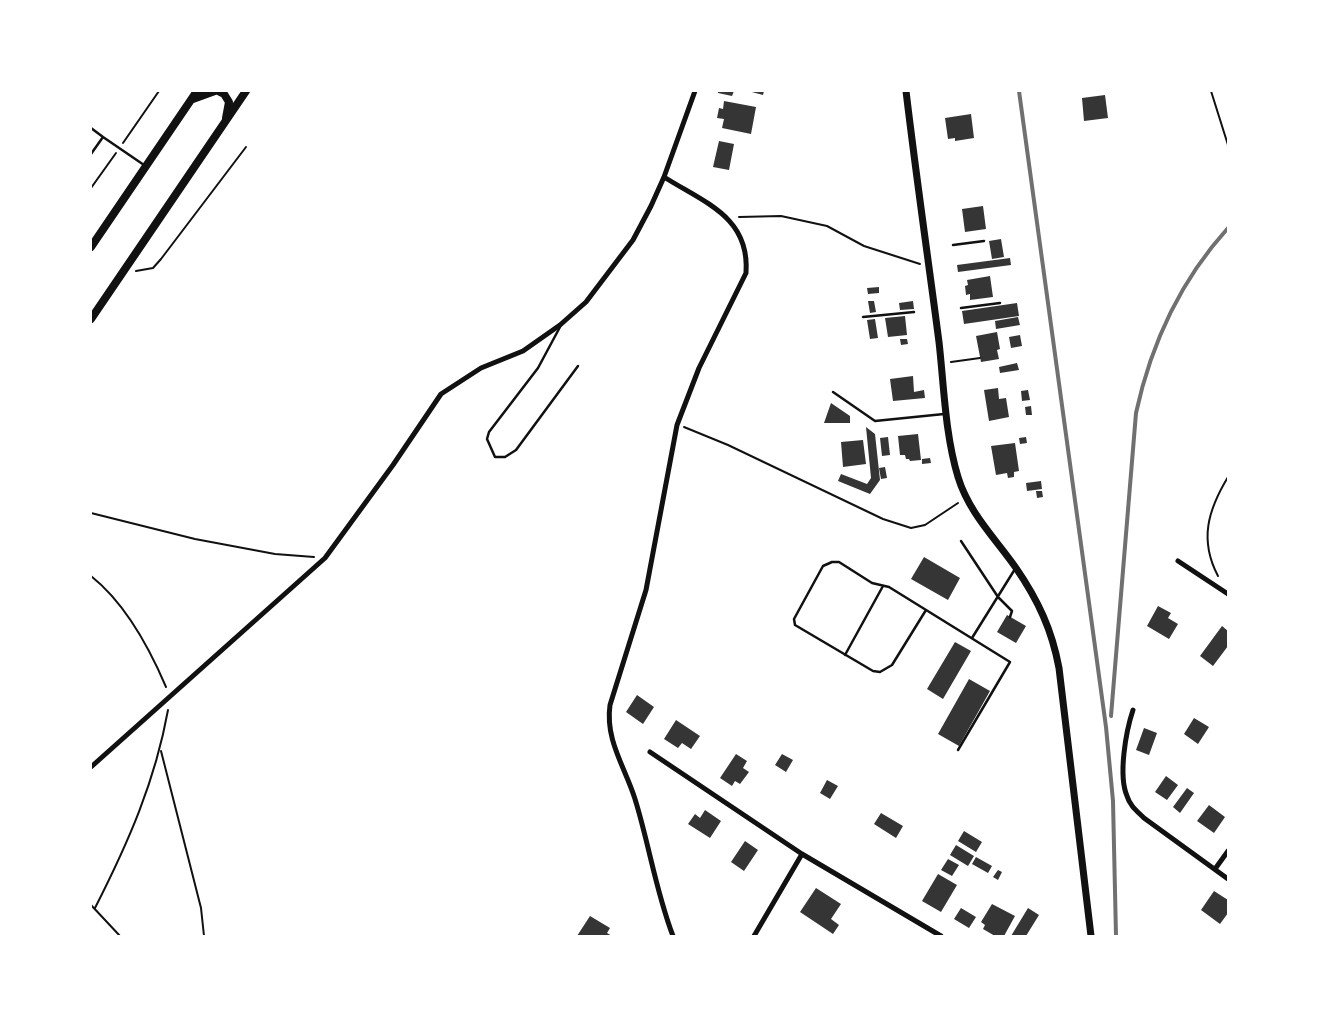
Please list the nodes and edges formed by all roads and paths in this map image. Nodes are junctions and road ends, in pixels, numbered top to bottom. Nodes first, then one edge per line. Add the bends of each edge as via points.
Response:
1 (159, 91) edge
2 (197, 91) edge
3 (216, 91) edge
4 (246, 91) edge
5 (694, 91) edge
6 (906, 91) edge
7 (1211, 91) edge
8 (192, 100) junction
9 (224, 125) junction
10 (91, 128) edge
11 (103, 137) junction
12 (1228, 145) edge
13 (246, 147) dead end
14 (120, 148) junction
15 (91, 154) edge
16 (146, 167) junction
17 (664, 177) junction
18 (91, 188) edge
19 (728, 218) junction
20 (984, 241) dead end
21 (953, 245) dead end
22 (91, 247) edge
23 (930, 267) junction
24 (127, 268) junction
25 (1000, 303) dead end
26 (962, 308) dead end
27 (914, 312) dead end
28 (863, 317) dead end
29 (91, 319) edge
30 (560, 325) junction
31 (980, 358) dead end
32 (941, 363) junction
33 (578, 366) dead end
34 (833, 392) dead end
35 (948, 414) junction
36 (677, 424) junction
37 (1228, 477) edge
38 (966, 497) junction
39 (91, 513) edge
40 (961, 541) dead end
41 (325, 558) junction
42 (1178, 561) dead end
43 (1016, 568) junction
44 (883, 586) junction
45 (1227, 594) edge
46 (998, 597) junction
47 (926, 610) junction
48 (1010, 617) dead end
49 (972, 638) junction
50 (845, 655) junction
51 (1133, 710) dead end
52 (161, 750) dead end
53 (958, 750) dead end
54 (650, 752) dead end
55 (91, 767) edge
56 (1228, 851) edge
57 (802, 854) junction
58 (1215, 869) junction
59 (1228, 879) edge
60 (91, 905) edge
61 (120, 936) edge
62 (204, 936) edge
63 (673, 936) edge
64 (754, 936) edge
65 (941, 936) edge
66 (1091, 936) edge

1 - 14 path
2 - 8 main road
3 - 8 main road
3 - 9 main road via 224,94 229,102
4 - 9 main road
5 - 17 street
6 - 23 street
7 - 12 path
8 - 16 main road
9 - 24 main road
10 - 11 lane
11 - 14 lane
11 - 15 lane
13 - 24 path via 153,268 135,271
14 - 16 lane
14 - 18 path
16 - 22 main road
17 - 19 street
17 - 30 street via 632,240 586,302
19 - 23 path via 781,216 827,226 864,246
19 - 36 street via 744,244 746,273 699,368
20 - 21 lane
23 - 32 street
24 - 29 main road
25 - 26 lane
27 - 28 lane
30 - 33 lane via 538,368 489,432 487,439 495,457 506,457 516,450
30 - 41 street via 523,351 481,368 441,394
31 - 32 path
32 - 35 street
34 - 35 lane via 876,421
35 - 38 street via 958,476
36 - 38 path via 911,528 925,525
36 - 63 street via 646,590 608,720 610,737 635,798
37 - 45 path via 1208,520 1207,540 1216,572
38 - 43 street via 984,528
39 - 41 path via 195,539 275,554
40 - 46 lane
41 - 55 street
42 - 45 street
43 - 46 lane
43 - 66 street via 1042,609 1054,638
44 - 47 lane
44 - 50 lane
44 - 50 lane via 872,583 839,562 823,566 794,620 795,625
46 - 48 lane via 1012,611
46 - 49 lane
47 - 49 lane
47 - 50 lane via 887,670 873,671
49 - 53 lane via 1010,662
51 - 58 street via 1124,760 1124,786 1129,802 1144,818
52 - 62 path via 201,908
54 - 57 street
56 - 58 street
57 - 64 street
57 - 65 street
58 - 59 street
60 - 61 path

